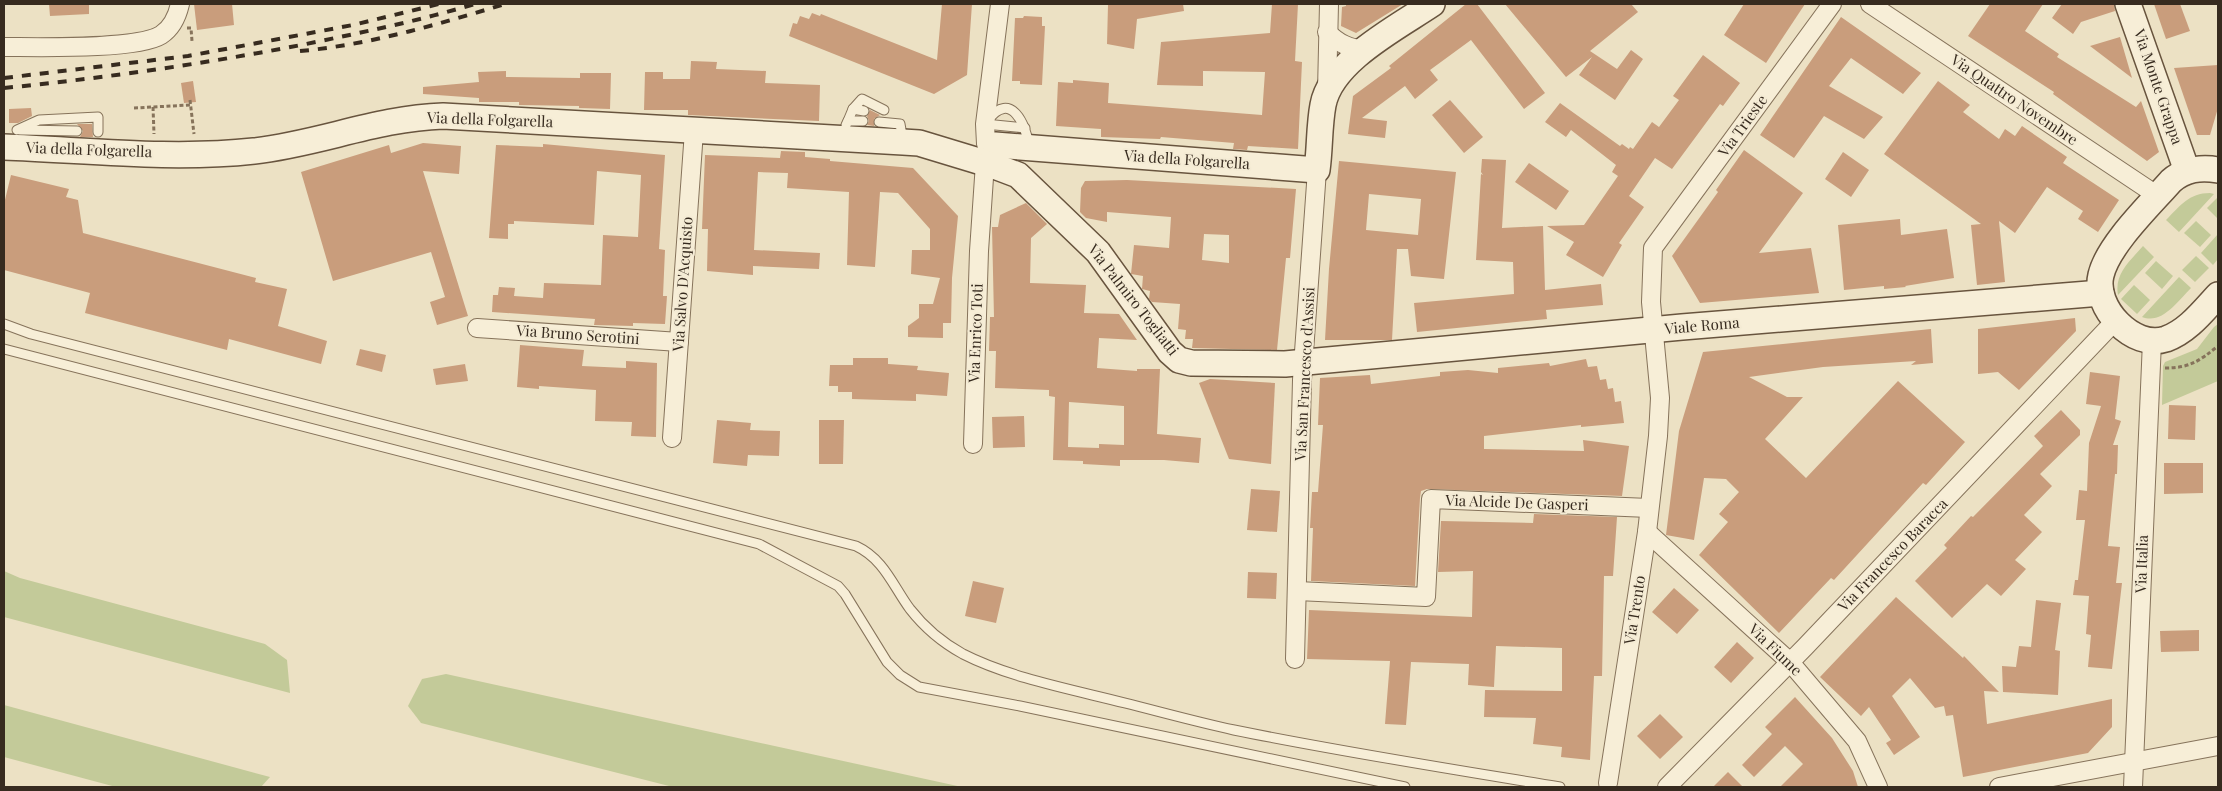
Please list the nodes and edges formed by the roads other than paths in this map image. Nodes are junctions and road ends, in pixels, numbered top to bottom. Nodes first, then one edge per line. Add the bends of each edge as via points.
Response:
1 (180, 4) edge
2 (1000, 4) edge
3 (1329, 4) edge
4 (1432, 4) edge
5 (1832, 4) edge
6 (1870, 4) edge
7 (2128, 4) edge
8 (1327, 32) junction
9 (4, 47) edge
10 (1365, 50) junction
11 (1327, 92) junction
12 (853, 109) junction
13 (864, 111) dead end
14 (880, 111) dead end
15 (863, 121) dead end
16 (879, 122) dead end
17 (843, 130) junction
18 (77, 131) dead end
19 (694, 131) junction
20 (904, 132) junction
21 (100, 140) junction
22 (8, 141) edge
23 (1027, 142) junction
24 (988, 148) junction
25 (1317, 170) junction
26 (2218, 170) edge
27 (2186, 171) junction
28 (1018, 175) junction
29 (2158, 196) junction
30 (1653, 248) joint
31 (2101, 293) junction
32 (2218, 295) edge
33 (2116, 320) junction
34 (4, 324) edge
35 (477, 328) dead end
36 (1654, 330) junction
37 (2152, 340) junction
38 (679, 342) junction
39 (4, 349) edge
40 (1304, 362) junction
41 (672, 438) dead end
42 (973, 444) dead end
43 (1649, 508) junction
44 (1647, 532) junction
45 (1297, 591) junction
46 (1295, 658) dead end
47 (1790, 662) junction
48 (2218, 746) edge
49 (2134, 761) junction
50 (1608, 783) dead end
51 (1405, 787) edge
52 (1560, 787) edge
53 (1667, 787) edge
54 (1878, 787) edge
55 (1999, 787) edge
56 (2134, 787) edge

1 - 9 street via 172,25 162,35 142,42
2 - 24 street, Via Enrico Toti via 990,89
3 - 8 street, Via San Francesco d'Assisi
4 - 10 street, Via San Francesco d'Assisi
5 - 30 street, Via Trieste
6 - 29 street, Via Quattro Novembre
7 - 27 street, Via Monte Grappa
8 - 10 street via 1337,42
8 - 11 street, Via San Francesco d'Assisi
10 - 11 street, Via San Francesco d'Assisi via 1335,78
11 - 25 street, Via San Francesco d'Assisi
12 - 13 lane
12 - 14 lane via 862,99 884,110
12 - 17 lane
15 - 17 lane
16 - 20 lane
17 - 19 street, Via della Folgarella
17 - 20 street, Via della Folgarella
18 - 22 lane
19 - 21 street, Via della Folgarella via 443,116 398,120 252,151 172,154
19 - 38 street, Via Salvo D'Acquisto
20 - 24 street, Via della Folgarella
21 - 22 street, Via della Folgarella
21 - 22 lane via 98,117 40,120
23 - 24 street, Via della Folgarella
23 - 24 lane via 1016,113 1007,109 996,111
23 - 25 street, Via della Folgarella via 1057,151
23 - 28 street via 1017,162
24 - 28 street
24 - 42 street, Via Enrico Toti via 980,222
25 - 40 street, Via San Francesco d'Assisi
26 - 27 street
27 - 29 street
28 - 40 street, Via Palmiro Togliatti via 1098,252 1179,360 1191,363
29 - 31 street via 2106,260 2101,275
30 - 36 street, Via Trento via 1651,302
31 - 33 street
31 - 36 street, Viale Roma
32 - 37 street via 2183,329 2166,339
33 - 37 street via 2137,336
33 - 47 street, Via Francesco Baracca
34 - 52 lane via 31,334 856,546 879,562 912,611 930,630 963,654 1056,686 1232,729 1358,754
35 - 38 street, Via Bruno Serotini
36 - 40 street, Viale Roma
36 - 43 street, Via Trento via 1660,398
37 - 49 street, Via Italia
38 - 41 street, Via Salvo D'Acquisto
39 - 51 lane via 759,544 842,590 887,662 919,687
40 - 45 street, Via San Francesco d'Assisi
43 - 44 street, Via Trento
43 - 45 street, Via Alcide De Gasperi via 1431,499 1426,597
44 - 47 street, Via Fiume
44 - 50 street, Via Trento
45 - 46 street, Via San Francesco d'Assisi
47 - 53 street, Via Francesco Baracca
47 - 54 street, Via Fiume via 1857,741
48 - 49 street
49 - 55 street
49 - 56 street, Via Italia

